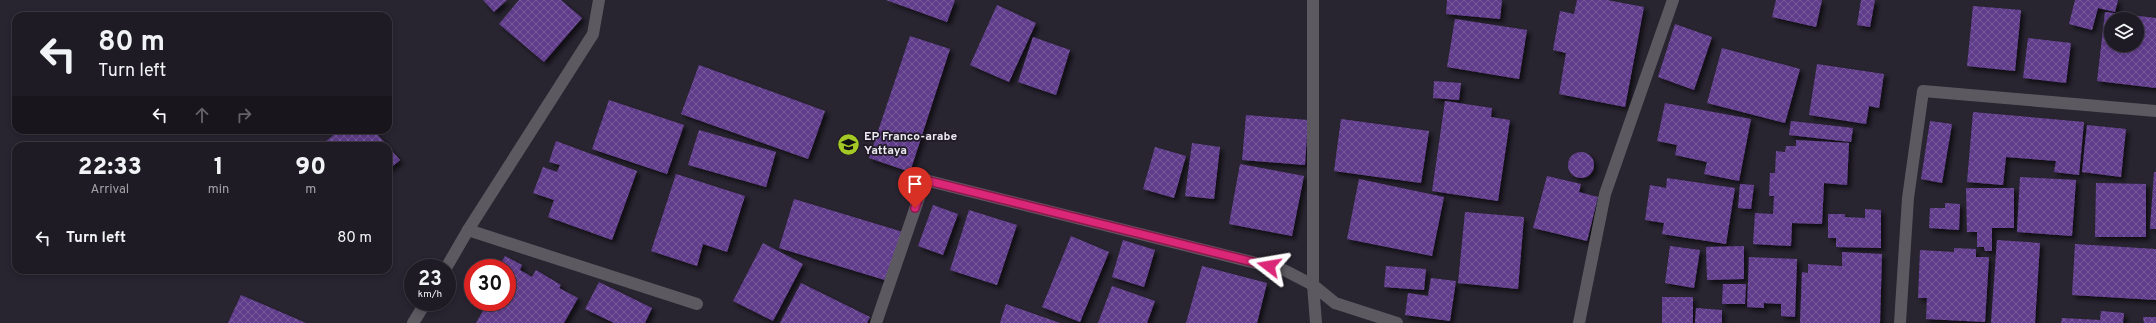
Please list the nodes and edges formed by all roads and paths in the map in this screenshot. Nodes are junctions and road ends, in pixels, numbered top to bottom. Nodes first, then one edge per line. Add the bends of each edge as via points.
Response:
1 (599, 0) edge
2 (1313, 0) edge
3 (1673, 0) edge
4 (2156, 110) edge
5 (468, 230) junction
6 (451, 259) edge
7 (1313, 285) junction
8 (697, 304) dead end
9 (421, 311) edge
10 (414, 323) edge
11 (876, 323) edge
12 (1316, 323) edge
13 (1397, 323) edge
14 (1579, 323) edge
15 (1900, 323) edge

1 - 5 street via 593,34
2 - 7 street
3 - 14 street via 1605,194
4 - 15 street via 1923,91 1908,198
5 - 6 street
5 - 8 street
7 - 11 street via 1284,270 925,180
7 - 12 street
7 - 13 street via 1335,303
9 - 10 street

